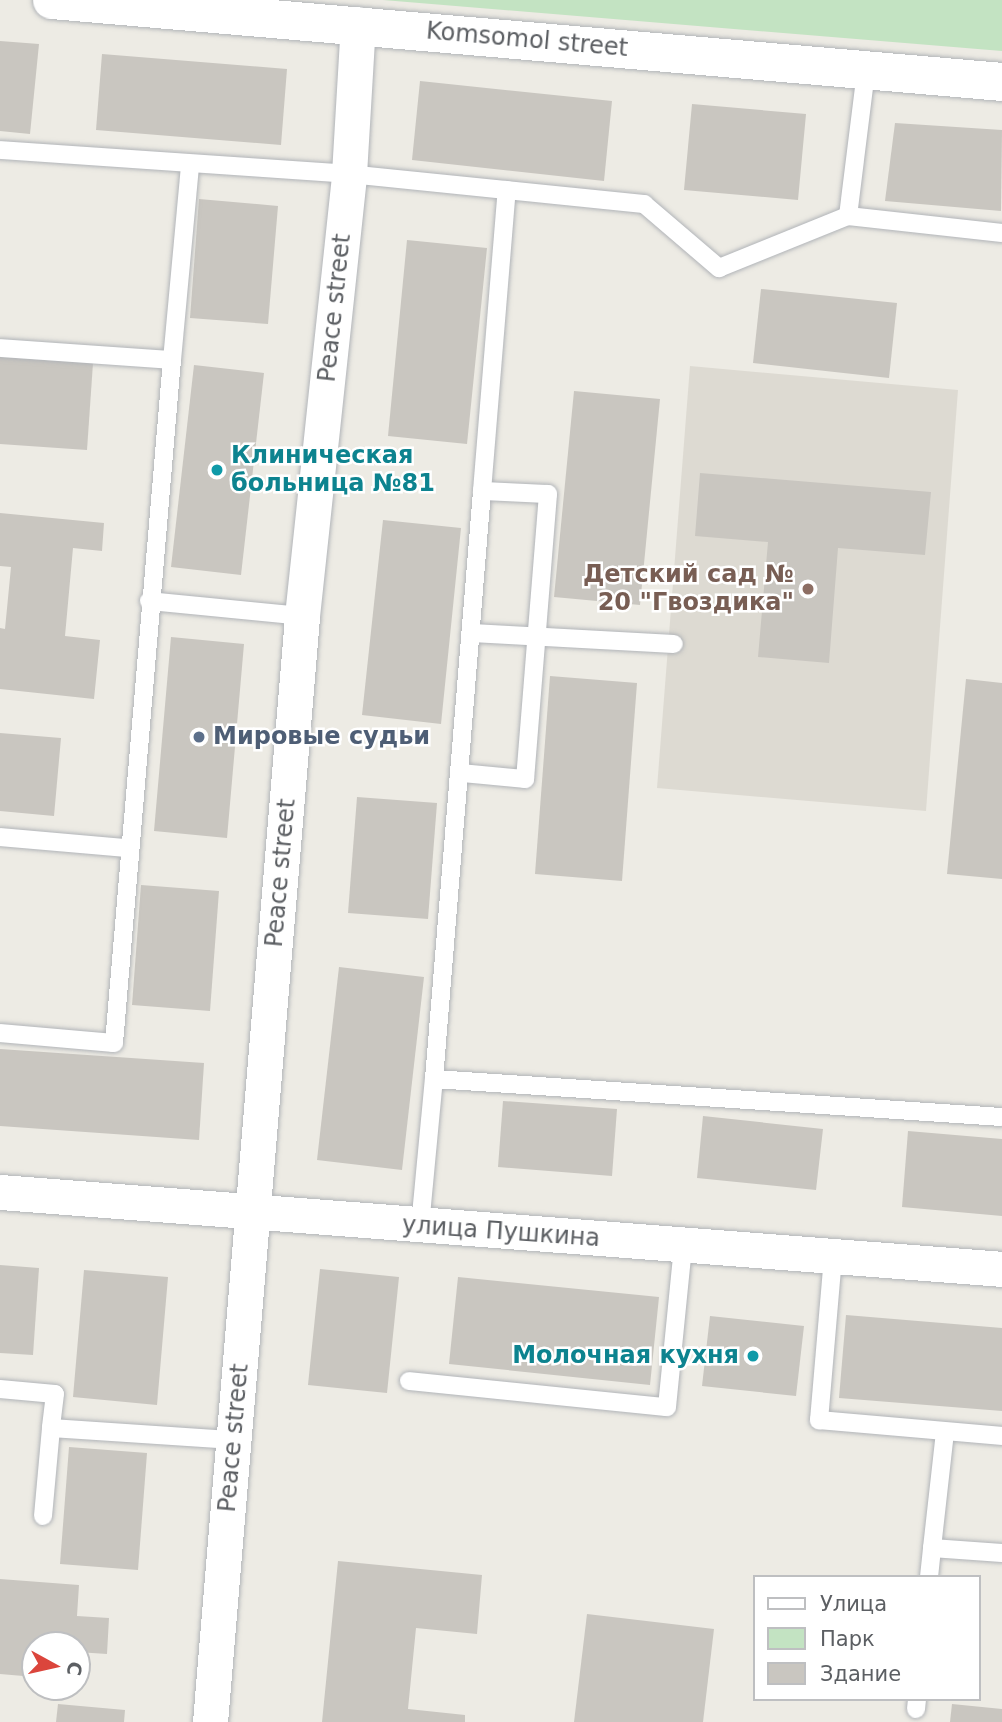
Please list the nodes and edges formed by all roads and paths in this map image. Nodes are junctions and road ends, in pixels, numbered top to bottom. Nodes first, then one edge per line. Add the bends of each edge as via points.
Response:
1 (52, 0) edge
2 (358, 24) junction
3 (866, 71) junction
4 (1002, 82) edge
5 (0, 150) edge
6 (190, 166) junction
7 (349, 174) junction
8 (507, 190) junction
9 (848, 216) junction
10 (1002, 233) edge
11 (0, 348) edge
12 (172, 360) junction
13 (482, 491) junction
14 (149, 601) junction
15 (302, 617) junction
16 (472, 633) junction
17 (537, 636) junction
18 (674, 644) dead end
19 (461, 773) junction
20 (0, 837) edge
21 (127, 848) junction
22 (0, 1033) edge
23 (434, 1079) junction
24 (1002, 1117) edge
25 (0, 1192) edge
26 (254, 1214) junction
27 (420, 1226) junction
28 (683, 1246) junction
29 (833, 1257) junction
30 (1002, 1269) edge
31 (409, 1381) dead end
32 (0, 1389) edge
33 (51, 1428) junction
34 (945, 1432) junction
35 (1002, 1436) edge
36 (234, 1440) junction
37 (43, 1516) dead end
38 (932, 1548) junction
39 (1002, 1553) edge
40 (929, 1575) edge
41 (210, 1722) edge

1 - 2 main road, Komsomol street
2 - 3 main road, Komsomol street
2 - 7 street, Peace street
3 - 4 main road, Komsomol street
3 - 9 lane
5 - 6 lane
6 - 7 lane
6 - 12 lane
7 - 8 lane
7 - 15 street, Peace street
8 - 9 lane via 644,204 719,268
8 - 13 lane
9 - 10 lane
11 - 12 lane
12 - 14 lane
13 - 16 lane
13 - 17 lane via 548,494
14 - 15 lane
14 - 21 lane
15 - 26 street, Peace street
16 - 17 lane
16 - 19 lane
17 - 18 lane
17 - 19 lane via 524,779
19 - 23 lane
20 - 21 lane
21 - 22 lane via 114,1043
23 - 24 lane
23 - 27 lane
25 - 26 street, улица Пушкина
26 - 27 street, улица Пушкина
26 - 36 street, Peace street
27 - 28 street, улица Пушкина
28 - 29 street, улица Пушкина
28 - 31 lane via 667,1407
29 - 30 street, улица Пушкина
29 - 34 lane via 818,1420
32 - 33 lane via 55,1394
33 - 36 lane
33 - 37 lane
34 - 35 lane
34 - 38 lane
36 - 41 street, Peace street
38 - 39 lane
38 - 40 lane

